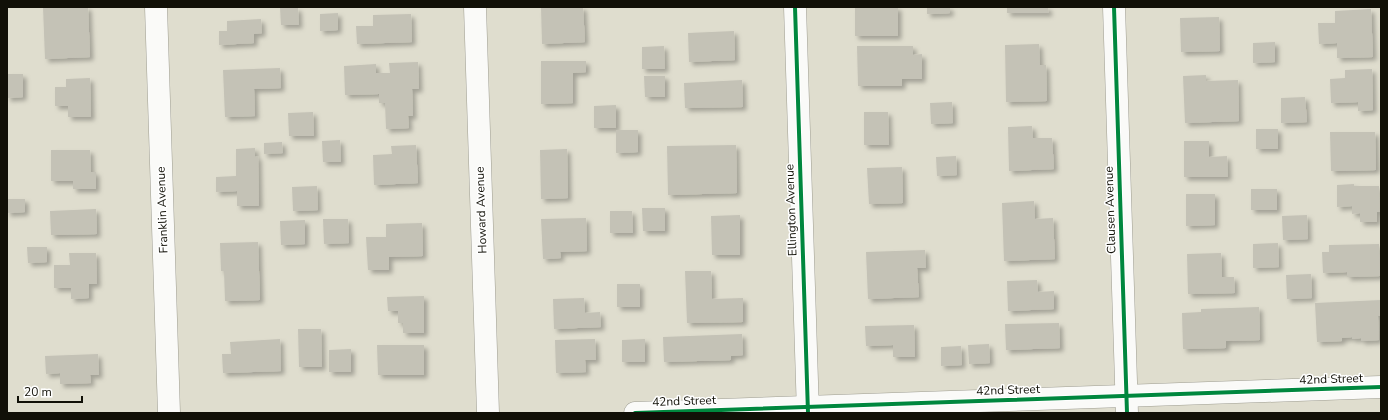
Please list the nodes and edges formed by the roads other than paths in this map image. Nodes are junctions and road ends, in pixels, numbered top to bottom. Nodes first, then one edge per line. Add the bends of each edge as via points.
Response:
1 (156, 7) edge
2 (475, 7) edge
3 (795, 7) edge
4 (1114, 7) edge
5 (1381, 387) edge
6 (1127, 405) edge
7 (808, 410) edge
8 (169, 413) edge
9 (488, 413) edge
10 (635, 413) edge

1 - 8 street, Franklin Avenue
2 - 9 street, Howard Avenue
3 - 7 street, Ellington Avenue
4 - 6 street, Clausen Avenue
5 - 6 street, 42nd Street
6 - 7 street, 42nd Street
7 - 10 street, 42nd Street

